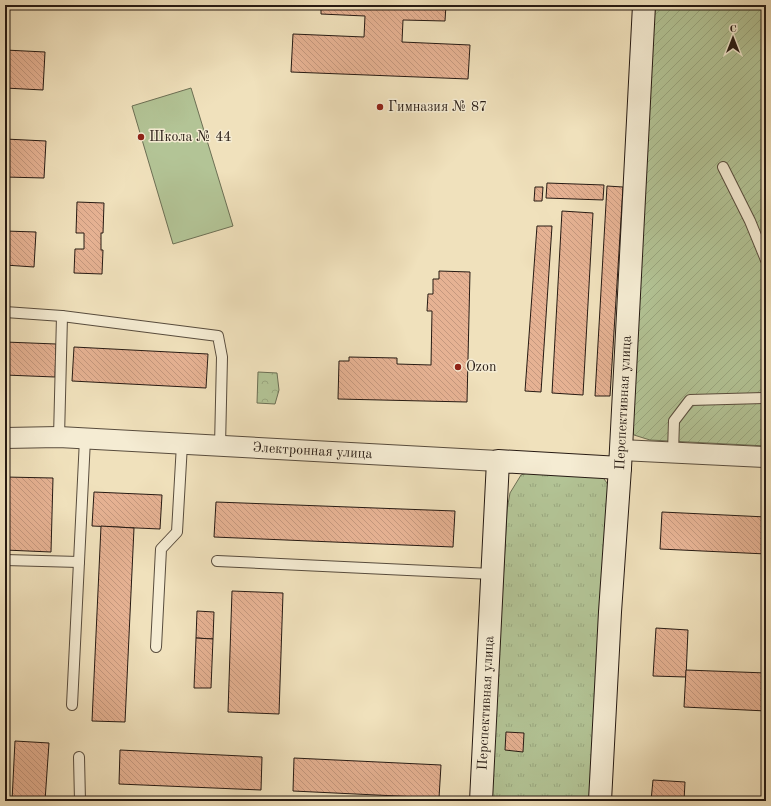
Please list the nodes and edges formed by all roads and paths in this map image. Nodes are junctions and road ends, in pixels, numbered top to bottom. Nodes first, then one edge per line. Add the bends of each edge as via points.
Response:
1 (644, 5) edge
2 (723, 167) dead end
3 (766, 260) edge
4 (5, 312) edge
5 (62, 316) junction
6 (766, 398) edge
7 (59, 437) junction
8 (5, 438) edge
9 (85, 439) junction
10 (182, 444) junction
11 (220, 446) junction
12 (673, 452) junction
13 (766, 457) edge
14 (620, 459) junction
15 (498, 460) junction
16 (5, 560) edge
17 (218, 561) dead end
18 (79, 562) junction
19 (492, 574) junction
20 (156, 647) dead end
21 (72, 705) dead end
22 (79, 757) dead end
23 (80, 801) edge
24 (481, 801) edge
25 (600, 801) edge

1 - 14 street, Перспективная улица
2 - 3 lane
4 - 5 lane
5 - 7 lane
5 - 11 lane via 218,336 222,357
6 - 12 lane via 690,400 674,421
7 - 8 street, Электронная улица
7 - 9 street, Электронная улица
9 - 10 street, Электронная улица
9 - 18 lane
10 - 11 street, Электронная улица
10 - 20 lane via 177,532 161,549
11 - 15 street, Электронная улица
12 - 13 street, Электронная улица
12 - 14 street, Электронная улица
14 - 15 street, Электронная улица
14 - 25 street, Перспективная улица
15 - 19 street, Перспективная улица
16 - 18 lane
17 - 19 lane
18 - 21 lane
19 - 24 street, Перспективная улица
22 - 23 lane

